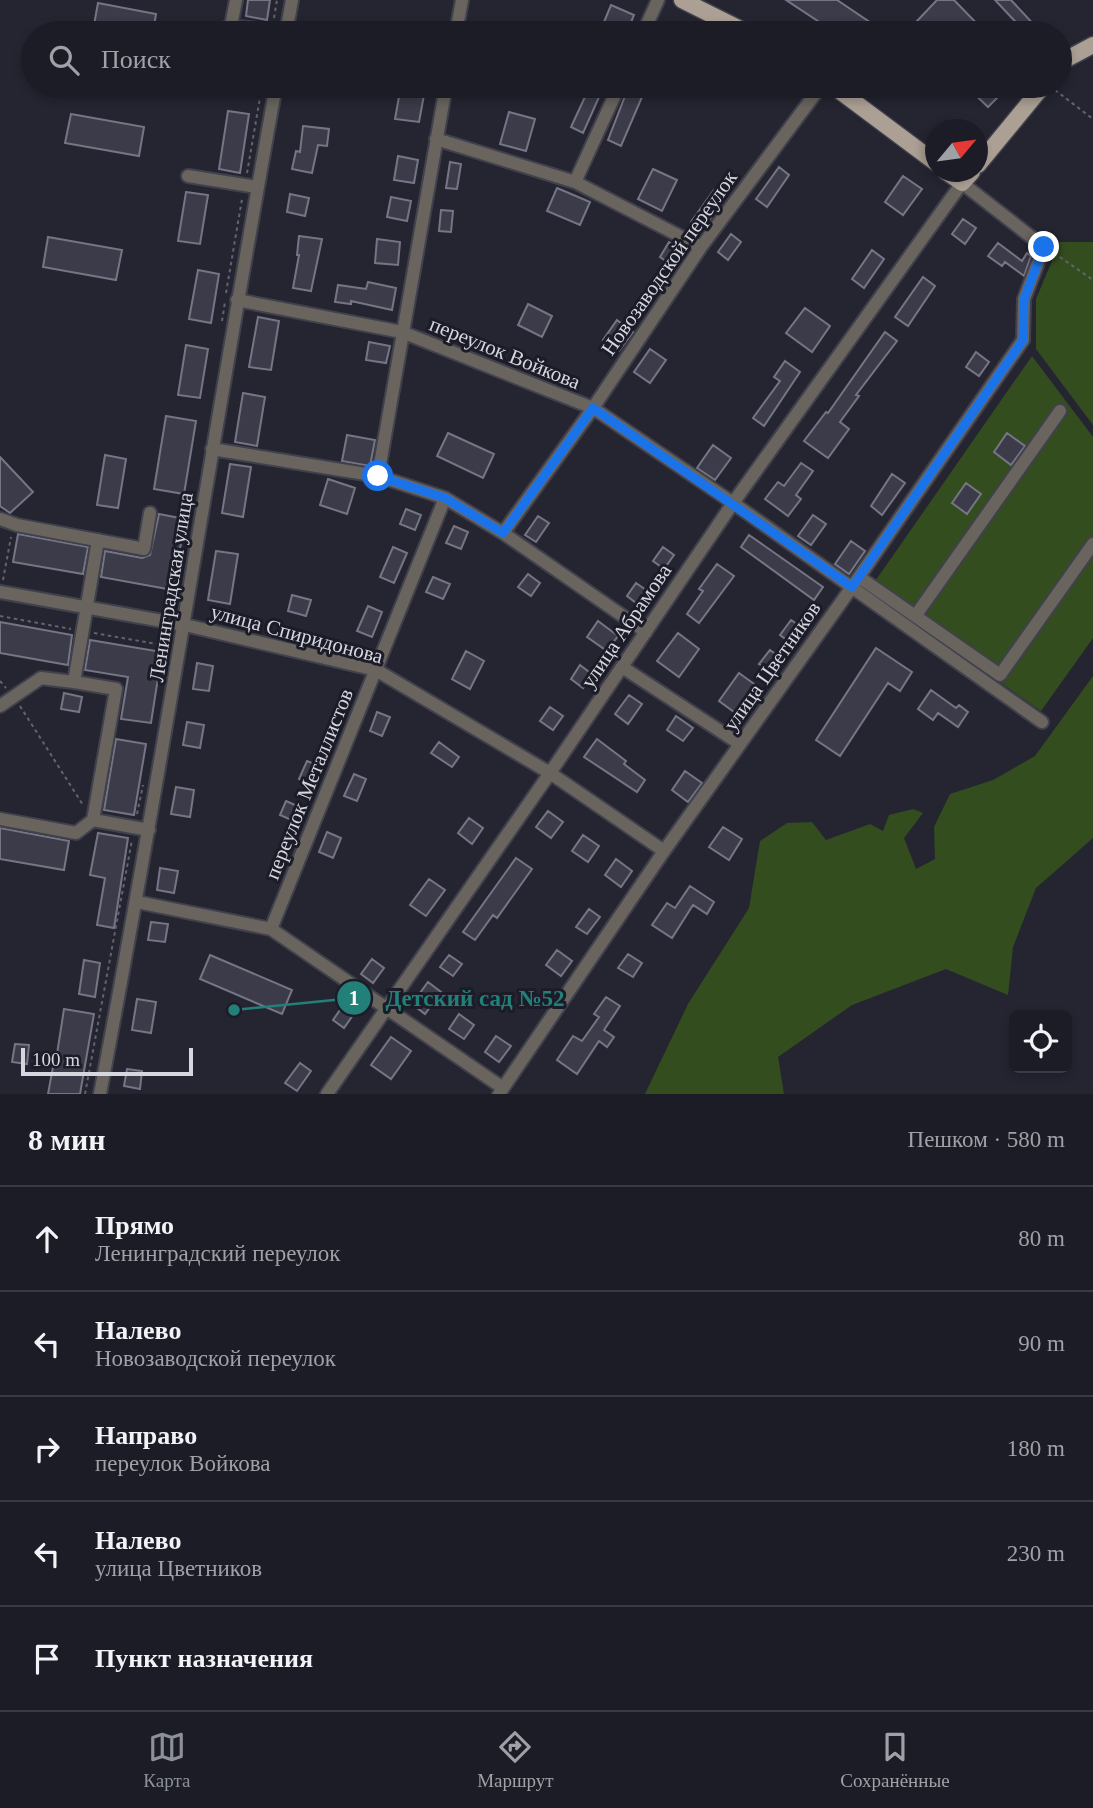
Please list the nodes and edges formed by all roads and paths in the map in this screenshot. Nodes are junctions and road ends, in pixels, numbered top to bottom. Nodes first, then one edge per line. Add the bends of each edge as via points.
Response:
1 (236, 0) edge
2 (277, 0) edge
3 (292, 0) edge
4 (462, 0) edge
5 (658, 0) edge
6 (682, 0) edge
7 (232, 21) edge
8 (274, 21) edge
9 (288, 21) edge
10 (458, 21) edge
11 (648, 21) edge
12 (724, 21) edge
13 (1093, 45) edge
14 (1072, 56) edge
15 (261, 98) edge
16 (273, 98) edge
17 (444, 98) edge
18 (614, 98) edge
19 (812, 98) edge
20 (848, 98) edge
21 (1033, 98) edge
22 (1066, 98) edge
23 (1093, 119) edge
24 (436, 139) junction
25 (988, 153) edge
26 (925, 155) edge
27 (188, 176) dead end
28 (575, 182) junction
29 (963, 182) edge
30 (972, 182) edge
31 (251, 186) junction
32 (701, 247) junction
33 (1044, 247) junction
34 (1093, 280) edge
35 (237, 300) junction
36 (221, 322) dead end
37 (402, 332) junction
38 (593, 408) junction
39 (1060, 411) dead end
40 (212, 450) junction
41 (378, 476) junction
42 (445, 498) junction
43 (733, 503) junction
44 (150, 513) dead end
45 (0, 519) edge
46 (13, 524) junction
47 (503, 533) junction
48 (98, 541) junction
49 (1093, 544) edge
50 (856, 582) junction
51 (0, 592) edge
52 (86, 607) junction
53 (916, 615) junction
54 (185, 625) junction
55 (646, 632) junction
56 (622, 667) junction
57 (376, 670) junction
58 (0, 681) edge
59 (74, 682) junction
60 (14, 698) junction
61 (0, 706) edge
62 (1042, 722) dead end
63 (740, 744) junction
64 (550, 773) junction
65 (144, 776) dead end
66 (0, 819) edge
67 (93, 820) junction
68 (134, 828) junction
69 (149, 830) junction
70 (664, 851) junction
71 (137, 902) junction
72 (271, 929) junction
73 (386, 1007) junction
74 (501, 1091) edge
75 (86, 1094) edge
76 (100, 1094) edge
77 (327, 1094) edge

1 - 7 street
2 - 8 path
3 - 9 street
4 - 10 street
5 - 11 street
6 - 12 main road
13 - 14 main road
15 - 31 path
16 - 31 street, Ленинградская улица
17 - 24 street
18 - 28 street
19 - 32 street, Новозаводской переулок
20 - 26 main road
21 - 25 main road
22 - 23 path
24 - 28 street
24 - 37 street
27 - 31 street
28 - 32 street
29 - 43 street, улица Абрамова
30 - 33 street
31 - 35 street, Ленинградская улица
31 - 36 path
32 - 38 street, Новозаводской переулок
33 - 34 path
33 - 50 street, улица Цветников via 1024,299 1023,340
35 - 37 street, переулок Войкова
35 - 40 street, Ленинградская улица
37 - 38 street, переулок Войкова
37 - 41 street
38 - 43 street, переулок Войкова
38 - 47 street, Новозаводской переулок
39 - 53 street
40 - 41 street
40 - 54 street, Ленинградская улица
41 - 42 street
42 - 47 street
42 - 57 street, переулок Металлистов
43 - 50 street, переулок Войкова
43 - 55 street, улица Абрамова
44 - 48 street via 144,549
45 - 46 street
46 - 48 street
46 - 51 path
47 - 55 street
48 - 52 street
49 - 53 street via 1000,675
50 - 53 street
50 - 62 street, переулок Войкова
50 - 63 street, улица Цветников
51 - 52 street, улица Спиридонова
52 - 54 street, улица Спиридонова
52 - 59 street
54 - 57 street, улица Спиридонова
54 - 69 street, Ленинградская улица
55 - 56 street, улица Абрамова
56 - 63 street
56 - 64 street, улица Абрамова
57 - 64 street, улица Спиридонова
57 - 72 street, переулок Металлистов
58 - 60 path
59 - 60 street via 41,678
59 - 67 street via 116,689
60 - 61 street
60 - 67 path
63 - 70 street, улица Цветников
64 - 70 street, улица Спиридонова
64 - 73 street, улица Абрамова
65 - 68 path
66 - 67 street via 76,833
67 - 68 street
68 - 69 street
68 - 75 path
69 - 71 street, Ленинградская улица
70 - 74 street, улица Цветников
71 - 72 street
71 - 76 street, Ленинградская улица
72 - 73 street
73 - 74 street
73 - 77 street, улица Абрамова

